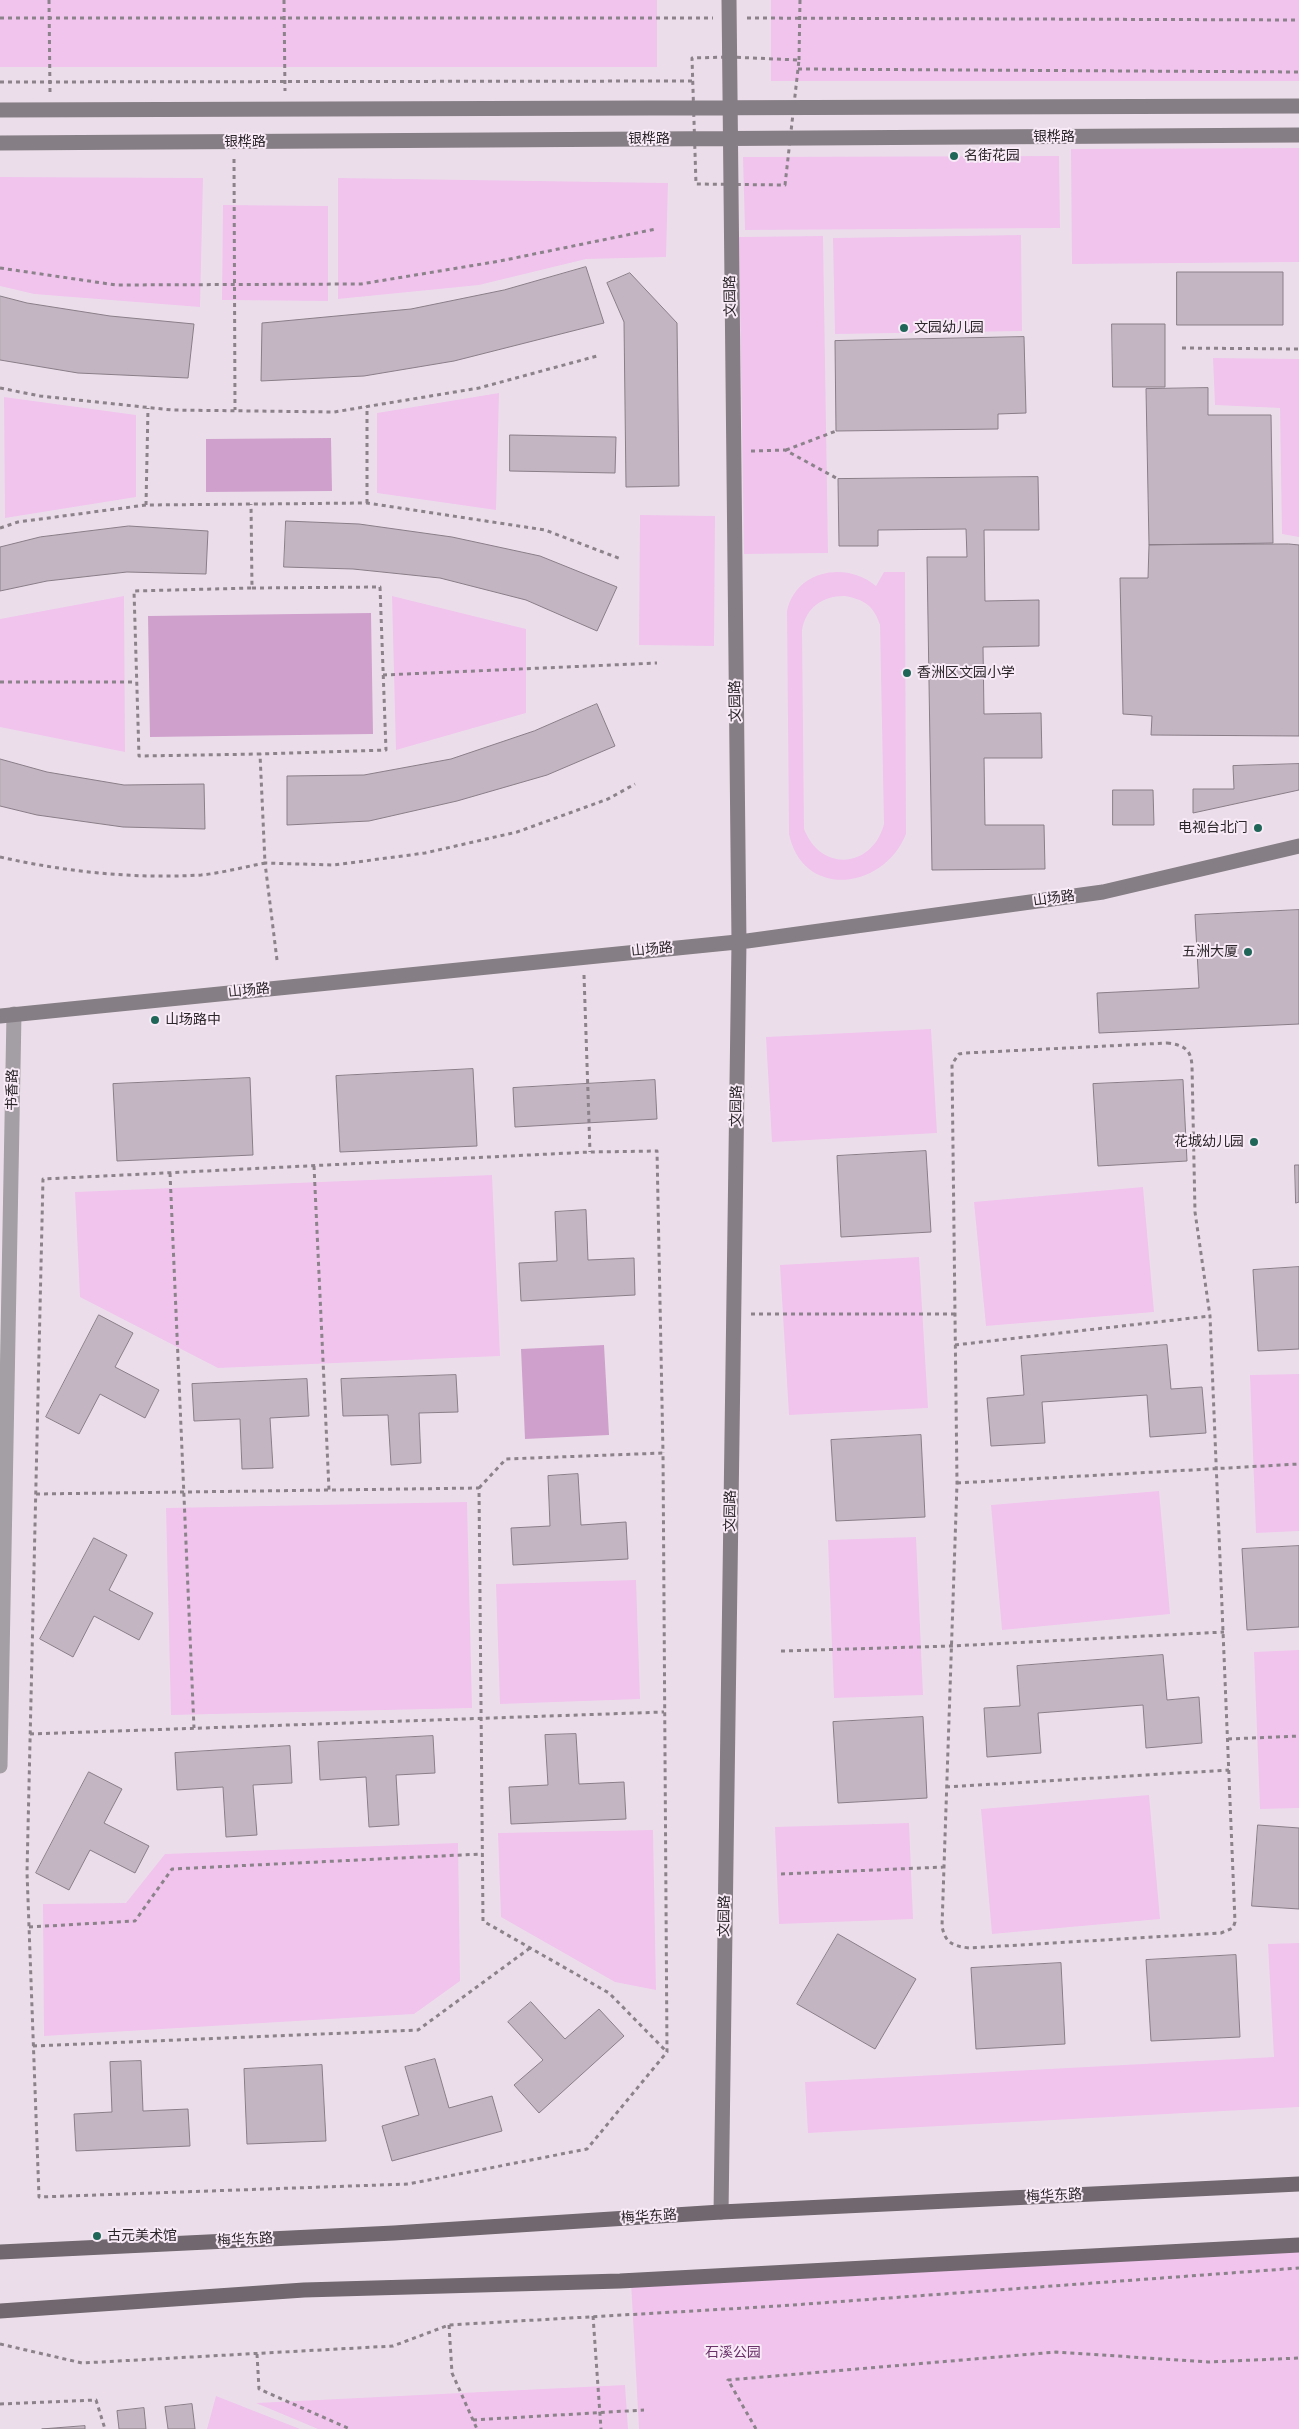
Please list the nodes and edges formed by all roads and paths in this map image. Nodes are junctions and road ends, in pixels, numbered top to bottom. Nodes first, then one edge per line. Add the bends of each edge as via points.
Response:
1 (49, 0) edge
2 (284, 0) edge
3 (729, 0) edge
4 (800, 0) edge
5 (0, 18) edge
6 (49, 18) junction
7 (729, 18) junction
8 (800, 18) junction
9 (284, 19) junction
10 (1299, 20) edge
11 (799, 60) dead end
12 (798, 69) dead end
13 (1299, 72) edge
14 (285, 81) junction
15 (693, 81) dead end
16 (0, 82) edge
17 (50, 82) junction
18 (1299, 106) edge
19 (729, 108) junction
20 (285, 109) junction
21 (0, 110) edge
22 (50, 110) junction
23 (1299, 135) edge
24 (729, 138) junction
25 (234, 142) junction
26 (0, 143) edge
27 (656, 229) dead end
28 (0, 268) edge
29 (234, 285) junction
30 (1182, 348) dead end
31 (1299, 349) edge
32 (597, 356) dead end
33 (0, 388) edge
34 (367, 406) junction
35 (148, 408) junction
36 (235, 410) junction
37 (836, 431) dead end
38 (785, 450) junction
39 (733, 451) junction
40 (838, 479) dead end
41 (367, 503) junction
42 (251, 504) junction
43 (146, 505) junction
44 (0, 528) edge
45 (620, 559) dead end
46 (252, 588) junction
47 (657, 663) dead end
48 (384, 675) junction
49 (0, 682) edge
50 (136, 682) junction
51 (260, 754) junction
52 (636, 784) dead end
53 (1299, 846) edge
54 (0, 857) edge
55 (265, 862) junction
56 (739, 942) junction
57 (584, 957) junction
58 (277, 960) dead end
59 (7, 1015) edge
60 (590, 1152) junction
61 (314, 1166) junction
62 (170, 1173) junction
63 (734, 1314) junction
64 (955, 1314) junction
65 (1210, 1316) junction
66 (955, 1345) junction
67 (662, 1453) junction
68 (1299, 1464) edge
69 (1217, 1467) junction
70 (957, 1483) junction
71 (479, 1488) junction
72 (328, 1490) junction
73 (183, 1492) junction
74 (36, 1494) junction
75 (1224, 1632) junction
76 (951, 1646) junction
77 (781, 1651) dead end
78 (664, 1712) junction
79 (481, 1717) junction
80 (194, 1728) junction
81 (30, 1734) junction
82 (1299, 1736) edge
83 (1228, 1739) junction
84 (0, 1766) edge
85 (1229, 1770) junction
86 (946, 1788) junction
87 (482, 1854) junction
88 (944, 1867) junction
89 (781, 1874) dead end
90 (29, 1926) junction
91 (530, 1948) junction
92 (33, 2046) junction
93 (666, 2052) junction
94 (1299, 2184) edge
95 (722, 2212) junction
96 (1299, 2246) edge
97 (0, 2252) edge
98 (1299, 2268) edge
99 (0, 2311) edge
100 (593, 2316) junction
101 (449, 2325) junction
102 (0, 2344) edge
103 (257, 2354) junction
104 (1299, 2358) edge
105 (0, 2404) edge
106 (644, 2410) dead end
107 (600, 2412) junction
108 (473, 2420) junction
109 (105, 2429) edge
110 (350, 2429) edge
111 (477, 2429) edge
112 (601, 2429) edge
113 (756, 2429) edge

1 - 6 path
2 - 9 path
3 - 7 street, 文园路
4 - 8 path
5 - 6 path
6 - 9 path
6 - 17 path
7 - 8 path
7 - 9 path
7 - 19 street, 文园路
8 - 10 path
8 - 11 path
9 - 14 path
12 - 13 path
14 - 15 path
14 - 17 path
14 - 20 path
16 - 17 path
17 - 22 path
18 - 19 street
19 - 20 street
19 - 24 street, 文园路
20 - 22 street
21 - 22 street
23 - 24 street, 银桦路
24 - 25 street, 银桦路
24 - 39 street, 文园路
25 - 26 street, 银桦路
25 - 29 path
27 - 29 path via 500,261 361,284
28 - 29 path via 116,285
29 - 36 path
30 - 31 path
32 - 34 path via 479,388
33 - 35 path via 40,396
34 - 36 path via 334,412
34 - 41 path
35 - 36 path
35 - 43 path
37 - 38 path
38 - 39 path
38 - 40 path
39 - 56 street, 文园路
41 - 42 path
41 - 45 path via 545,530
42 - 43 path
42 - 46 path
43 - 44 path via 18,522
46 - 48 path via 380,588
46 - 50 path via 134,591
47 - 48 path
48 - 51 path via 386,750
49 - 50 path
50 - 51 path via 139,756
51 - 55 path
52 - 55 path via 608,799 517,832 425,853 334,865
53 - 56 street, 山场路 via 1103,892
54 - 55 path via 47,868 121,876 203,875
55 - 58 path
56 - 57 street, 山场路
56 - 63 street, 文园路
57 - 59 street, 山场路
57 - 60 path
59 - 84 street, 书香路
60 - 61 path
60 - 67 path via 657,1151
61 - 62 path
61 - 72 path
62 - 73 path
62 - 74 path via 43,1179
63 - 64 path
63 - 95 street, 文园路
64 - 65 path via 951,1070 954,1058 966,1053 1167,1043 1187,1048 1192,1056 1195,1212
64 - 66 path
65 - 66 path
65 - 69 path
66 - 70 path
67 - 71 path via 506,1459
67 - 78 path
68 - 69 path
69 - 70 path
69 - 75 path
70 - 76 path
71 - 72 path
71 - 79 path
72 - 73 path
73 - 74 path
73 - 80 path
74 - 81 path
75 - 76 path
75 - 83 path
76 - 77 path
76 - 86 path
78 - 79 path
78 - 93 path
79 - 80 path
79 - 87 path
80 - 81 path
81 - 90 path
82 - 83 path
83 - 85 path
85 - 86 path
85 - 88 path via 1235,1916 1232,1928 1227,1932 958,1947 943,1935
86 - 88 path
87 - 90 path via 172,1869 135,1921
87 - 91 path via 483,1921
88 - 89 path
90 - 92 path
91 - 92 path via 418,2030
91 - 93 path via 609,1993
92 - 93 path via 39,2196 408,2184 587,2149
94 - 95 main road, 梅华东路
95 - 97 main road, 梅华东路 via 394,2233
96 - 99 main road via 620,2281 304,2290
98 - 100 path
100 - 101 path
100 - 107 path
101 - 103 path via 393,2346
101 - 108 path via 452,2373
102 - 103 path via 82,2363
103 - 110 path via 260,2390
104 - 113 path via 1208,2362 1056,2352 728,2380
105 - 109 path via 96,2400
106 - 107 path
107 - 108 path
107 - 112 path
108 - 111 path

